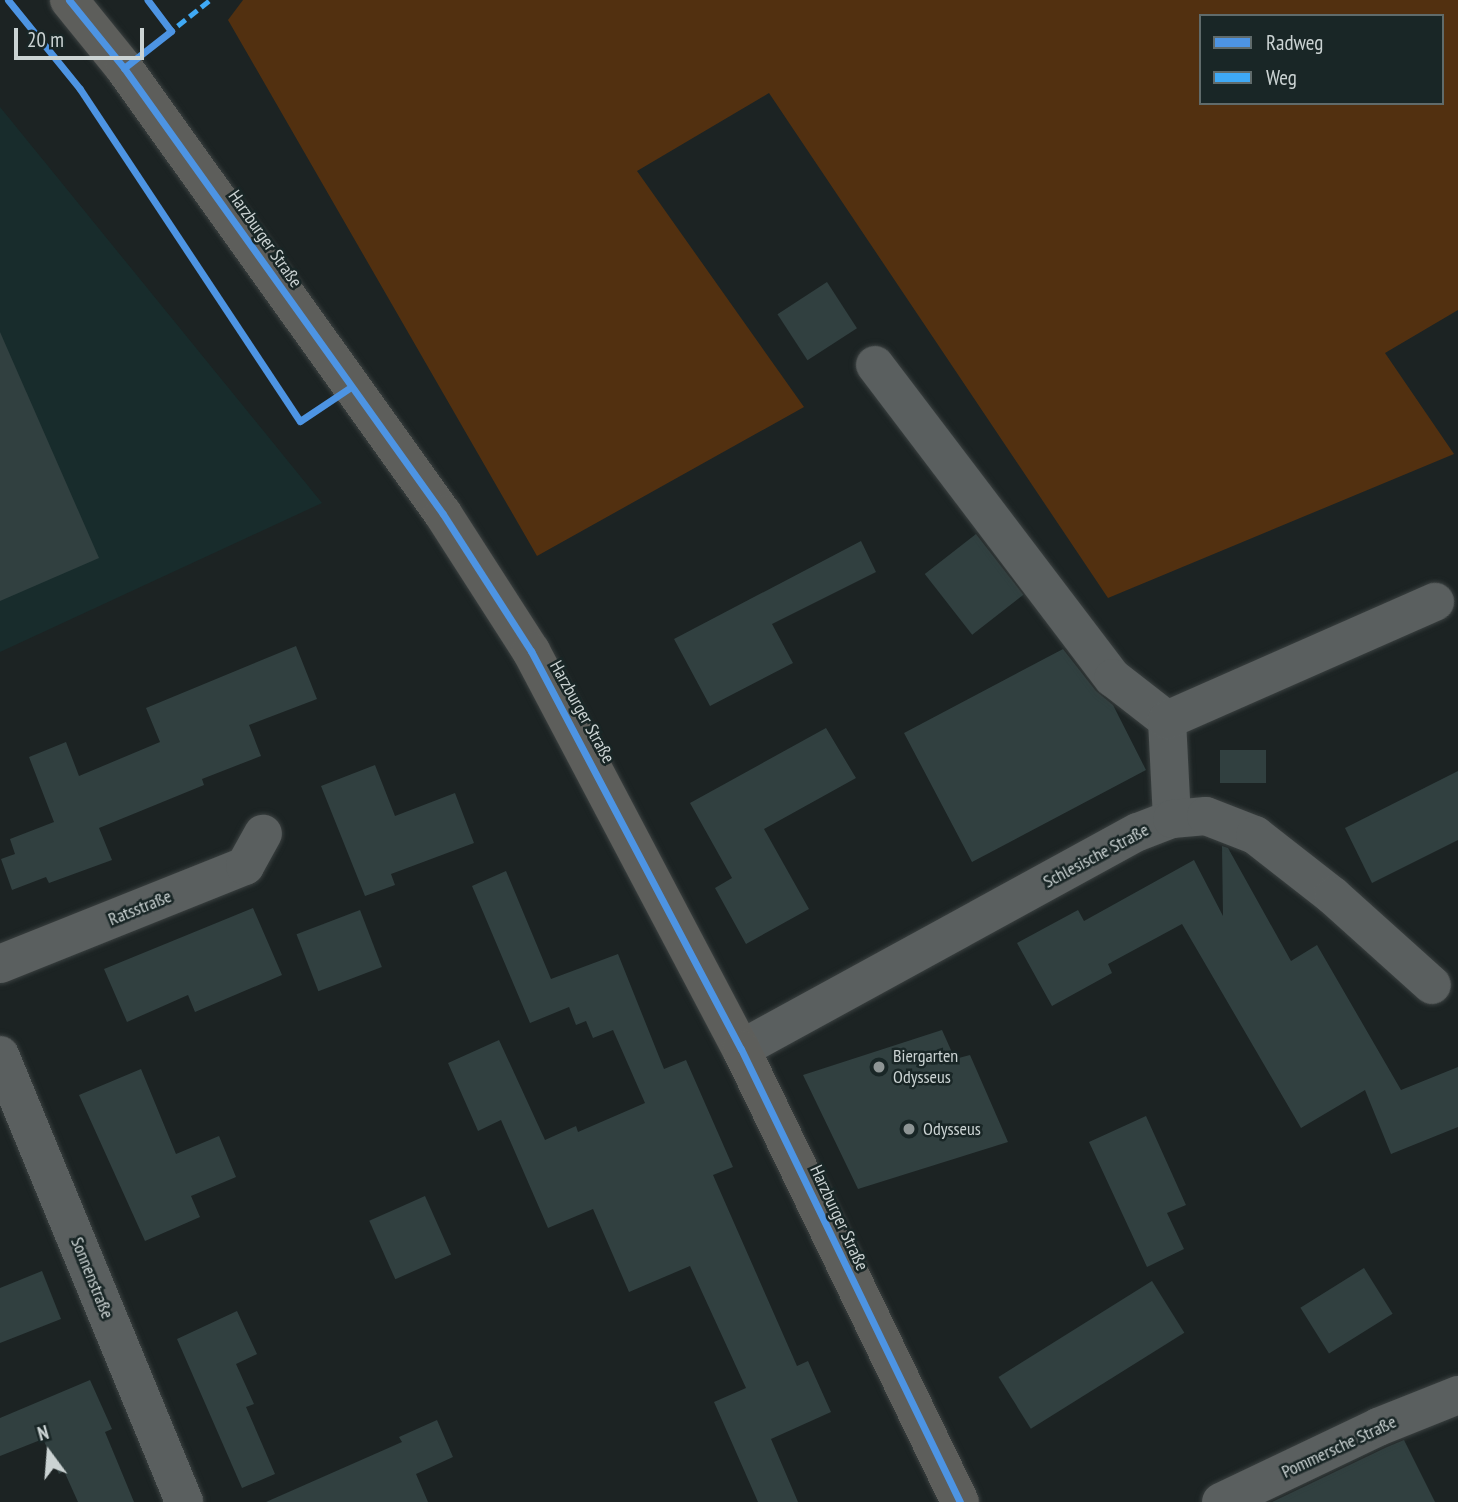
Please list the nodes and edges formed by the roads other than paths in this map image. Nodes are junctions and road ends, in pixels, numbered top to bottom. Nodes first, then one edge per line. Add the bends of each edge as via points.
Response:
1 (69, 0) edge
2 (875, 365) dead end
3 (1435, 602) dead end
4 (1167, 720) junction
5 (1172, 819) junction
6 (263, 834) dead end
7 (0, 964) edge
8 (1432, 985) dead end
9 (741, 1049) junction
10 (0, 1055) edge
11 (1458, 1395) edge
12 (184, 1502) edge
13 (960, 1502) edge
14 (1222, 1502) edge

1 - 9 main road, Harzburger Straße via 124,68 491,585 635,843
2 - 4 street via 1113,678
3 - 4 street
4 - 5 street
5 - 8 street, Schlesische Straße via 1206,816 1255,835 1333,896
5 - 9 street, Schlesische Straße via 1138,832
6 - 7 street, Ratsstraße via 245,866
9 - 13 main road, Harzburger Straße
10 - 12 street, Sonnenstraße
11 - 14 street, Pommersche Straße via 1378,1427

